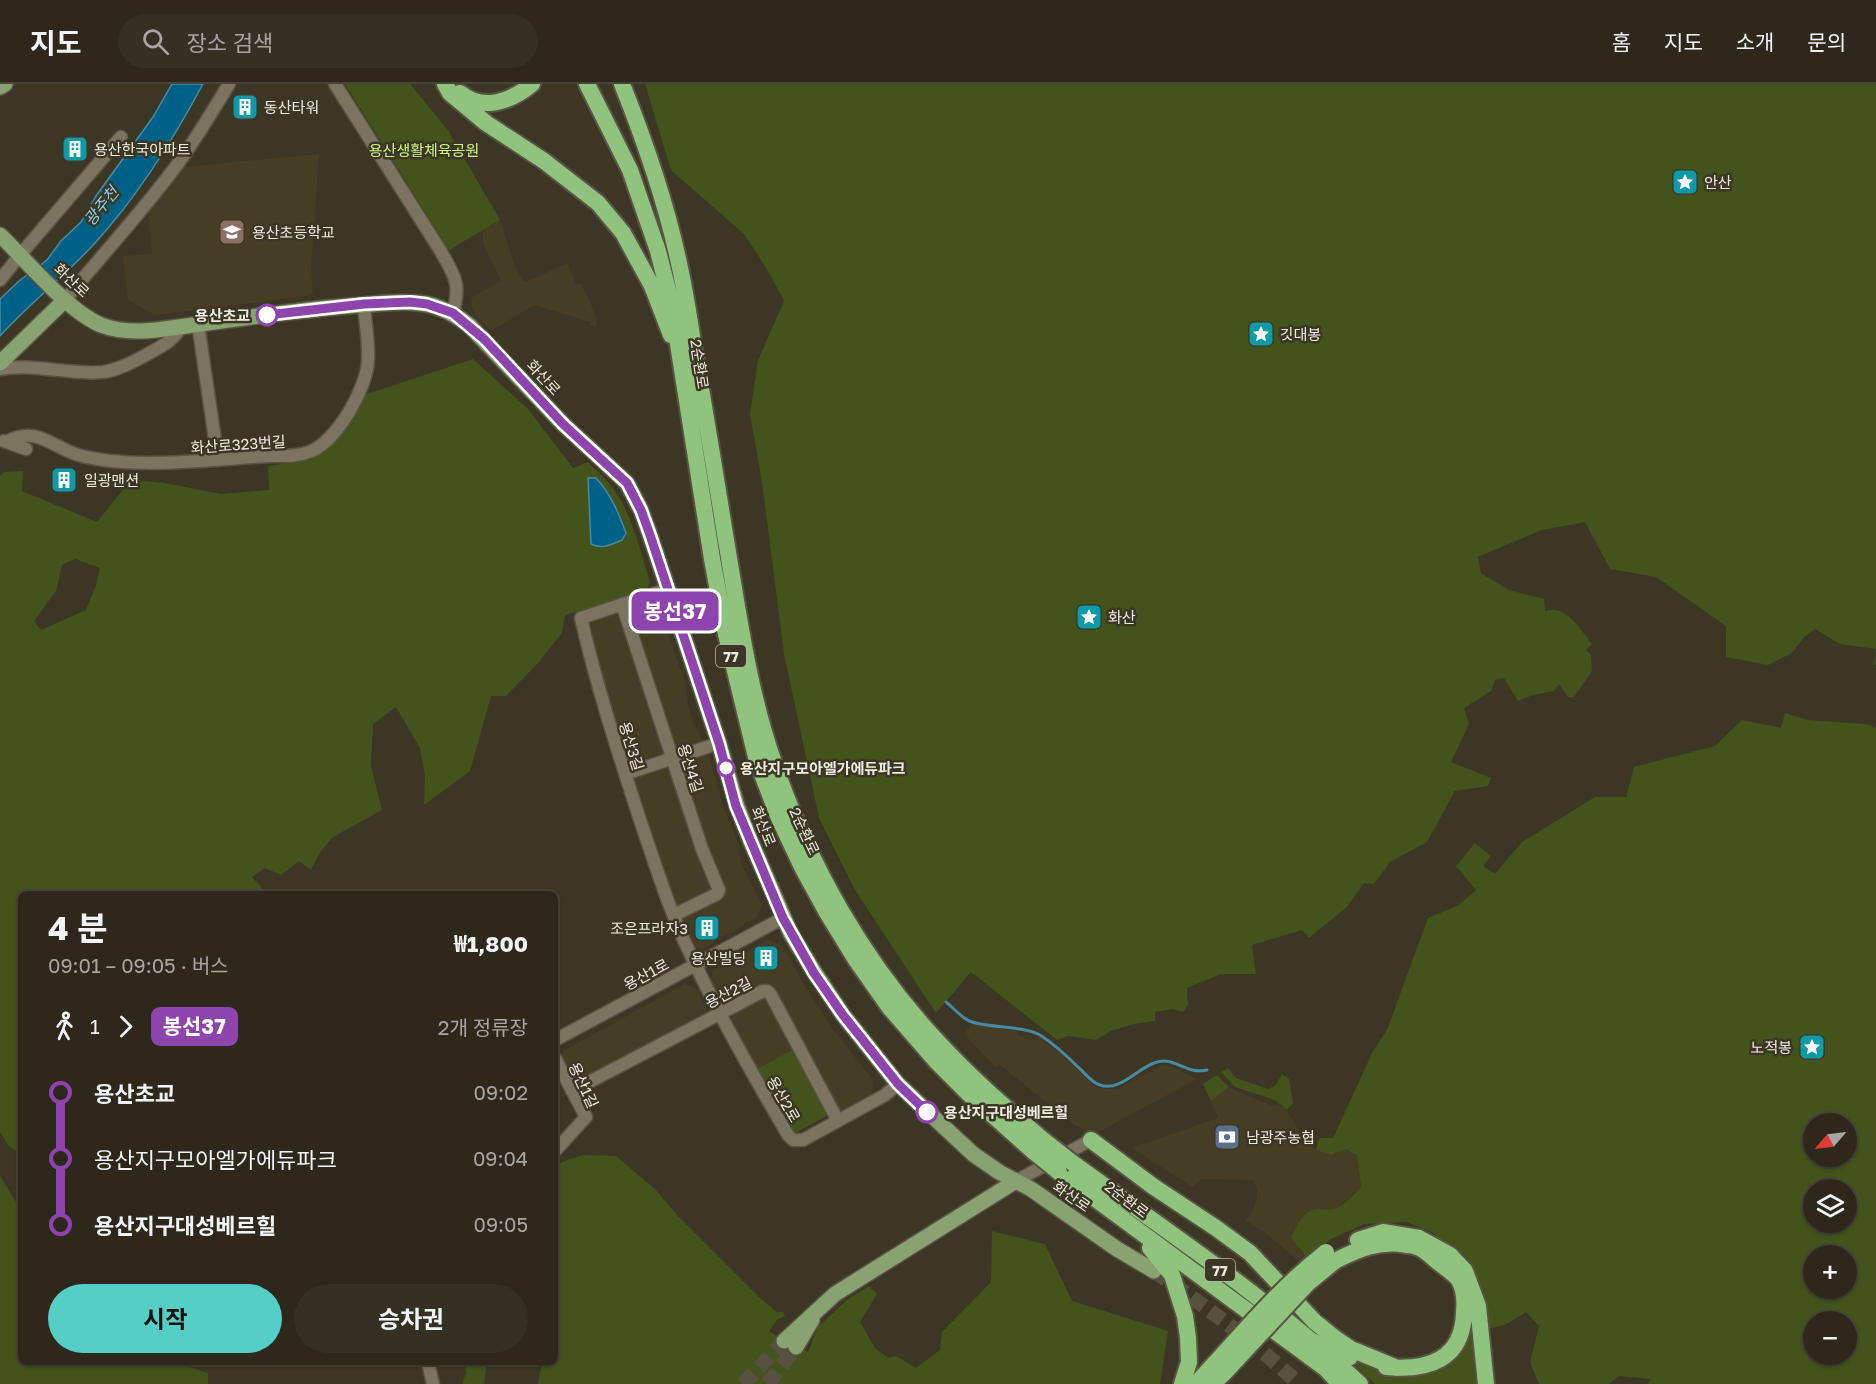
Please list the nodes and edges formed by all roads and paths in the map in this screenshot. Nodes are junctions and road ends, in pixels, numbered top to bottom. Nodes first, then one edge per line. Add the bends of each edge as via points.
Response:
1 (4, 84) edge
2 (229, 84) edge
3 (334, 84) edge
4 (445, 84) edge
5 (452, 84) edge
6 (532, 84) edge
7 (587, 84) edge
8 (622, 84) edge
9 (0, 87) edge
10 (121, 137) dead end
11 (0, 235) edge
12 (20, 255) junction
13 (0, 280) edge
14 (61, 296) junction
15 (364, 304) junction
16 (453, 313) junction
17 (198, 324) junction
18 (182, 327) junction
19 (680, 356) junction
20 (0, 363) edge
21 (0, 369) edge
22 (3, 440) edge
23 (26, 449) dead end
24 (218, 460) junction
25 (668, 589) junction
26 (622, 604) junction
27 (719, 743) junction
28 (672, 759) junction
29 (625, 774) junction
30 (674, 915) junction
31 (783, 918) junction
32 (696, 965) junction
33 (720, 1013) junction
34 (558, 1038) edge
35 (558, 1064) edge
36 (898, 1084) junction
37 (572, 1091) junction
38 (838, 1121) junction
39 (1091, 1140) joint
40 (1038, 1145) junction
41 (558, 1148) edge
42 (1016, 1181) junction
43 (1084, 1190) junction
44 (1331, 1256) junction
45 (1154, 1271) tunnel mouth
46 (1312, 1341) junction
47 (790, 1344) tunnel mouth
48 (429, 1365) edge
49 (1221, 1366) junction
50 (1397, 1368) junction
51 (433, 1384) edge
52 (1182, 1384) edge
53 (1196, 1384) edge
54 (1213, 1384) edge
55 (1340, 1384) edge
56 (1360, 1384) edge
57 (1486, 1384) edge

1 - 9 main road
2 - 14 street via 205,124 140,212
3 - 16 street via 456,278
4 - 19 highway via 450,93 486,123 598,202 623,233 652,286
5 - 6 highway via 466,98 495,104 509,100
7 - 19 highway, 2순환로 / 77 via 630,170 646,215 672,306
8 - 40 highway, 2순환로 / 77 via 663,198 681,268 744,643 773,761 796,822 826,885 896,992 937,1042
10 - 12 street
11 - 12 main road, 화산로
12 - 13 street
12 - 14 main road, 화산로
14 - 18 main road, 화산로 via 87,317 111,328 132,331
14 - 20 main road
15 - 16 main road, 화산로 via 410,302
15 - 17 main road, 화산로
15 - 24 street, 화산로323번길 via 368,359 363,384 330,437 316,449 301,454
16 - 25 main road, 화산로 via 484,339 563,424 627,483 641,510
17 - 18 main road, 화산로
17 - 24 street
18 - 21 street via 165,345 103,372 16,366
19 - 40 highway, 2순환로 / 77 via 726,634 758,761 778,816 826,911 889,1007 969,1094
22 - 23 street
22 - 24 street, 화산로323번길 via 42,437 66,452 100,459 151,463
25 - 26 street, 용산3길
25 - 27 main road, 화산로
26 - 28 street, 용산4길
26 - 29 street, 용산3길 via 581,618
27 - 28 street
27 - 31 main road, 화산로 via 736,806
28 - 29 street
28 - 30 street, 용산4길 via 719,891
29 - 30 street, 용산3길
30 - 32 street, 용산3길
31 - 32 street, 용산1로
31 - 36 main road, 화산로 via 843,1015
32 - 33 street, 용산2로
32 - 34 street, 용산1로
33 - 37 street, 용산2길
33 - 38 street, 용산2로 via 790,1138 803,1140
33 - 38 street, 용산2길 via 759,991 767,991
35 - 37 street, 용산1길
36 - 38 street, 용산2로
36 - 42 main road, 화산로 via 973,1154
37 - 41 street, 용산1길 via 586,1118
39 - 42 street
39 - 50 highway via 1250,1253 1336,1339
40 - 43 highway, 2순환로 / 77, bridge via 1059,1172
40 - 46 highway, 2순환로 / 77, bridge via 1074,1164
42 - 45 main road, 화산로
42 - 47 main road via 835,1294
43 - 52 highway via 1141,1239 1172,1275 1188,1338 1189,1362
43 - 55 highway, 2순환로 / 77 via 1325,1368
44 - 49 highway, bridge via 1299,1274 1282,1290
44 - 50 highway via 1395,1243 1419,1247 1458,1280 1465,1300 1464,1324 1448,1354 1430,1365
44 - 57 highway via 1383,1232 1419,1238 1450,1255 1465,1271 1478,1306
46 - 50 highway via 1375,1365
46 - 56 highway, 2순환로 / 77
48 - 51 street
49 - 53 highway
49 - 54 highway

